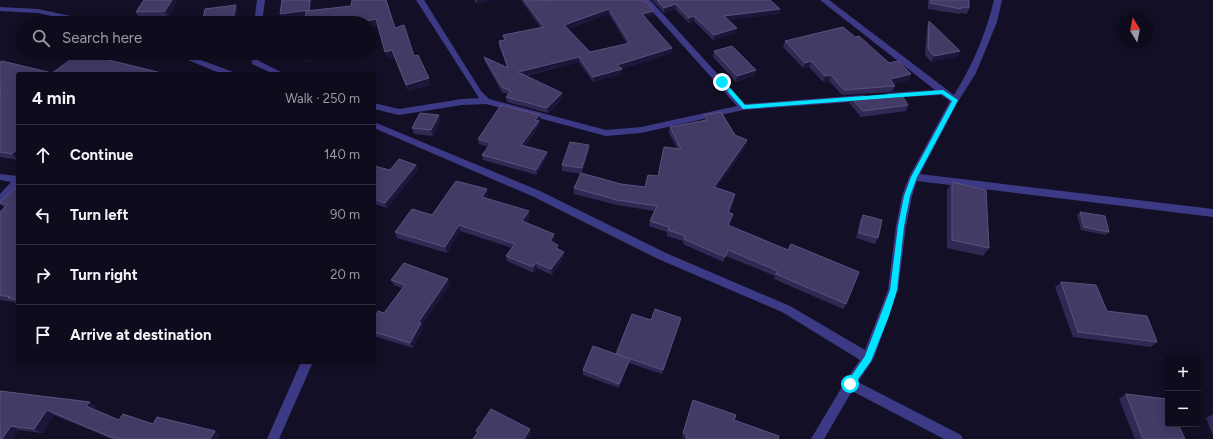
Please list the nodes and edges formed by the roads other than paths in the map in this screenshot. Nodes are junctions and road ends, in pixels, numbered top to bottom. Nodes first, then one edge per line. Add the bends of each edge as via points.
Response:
1 (261, 0) edge
2 (420, 0) edge
3 (646, 0) edge
4 (824, 0) edge
5 (998, 0) edge
6 (0, 9) edge
7 (61, 16) edge
8 (259, 16) edge
9 (193, 60) edge
10 (255, 60) edge
11 (225, 72) edge
12 (277, 72) edge
13 (943, 92) junction
14 (955, 100) junction
15 (486, 101) junction
16 (376, 106) edge
17 (743, 107) junction
18 (376, 126) edge
19 (0, 177) edge
20 (914, 177) junction
21 (16, 180) edge
22 (16, 182) edge
23 (0, 200) edge
24 (1213, 213) edge
25 (868, 358) junction
26 (306, 364) edge
27 (850, 384) junction
28 (273, 439) edge
29 (817, 439) edge
30 (957, 439) edge

1 - 8 street
2 - 15 street via 478,93
3 - 17 street
4 - 13 street
5 - 14 street via 993,22 972,73
6 - 7 street via 38,11
9 - 11 street
10 - 12 street
13 - 14 street
13 - 17 street
14 - 20 street
15 - 16 street via 462,102 399,112
15 - 17 street via 606,133 641,130
18 - 25 street via 537,194 662,256 786,309
19 - 21 street
20 - 24 street
20 - 25 street via 901,226 893,290
22 - 23 street
25 - 27 street
26 - 28 street
27 - 29 street
27 - 30 street

